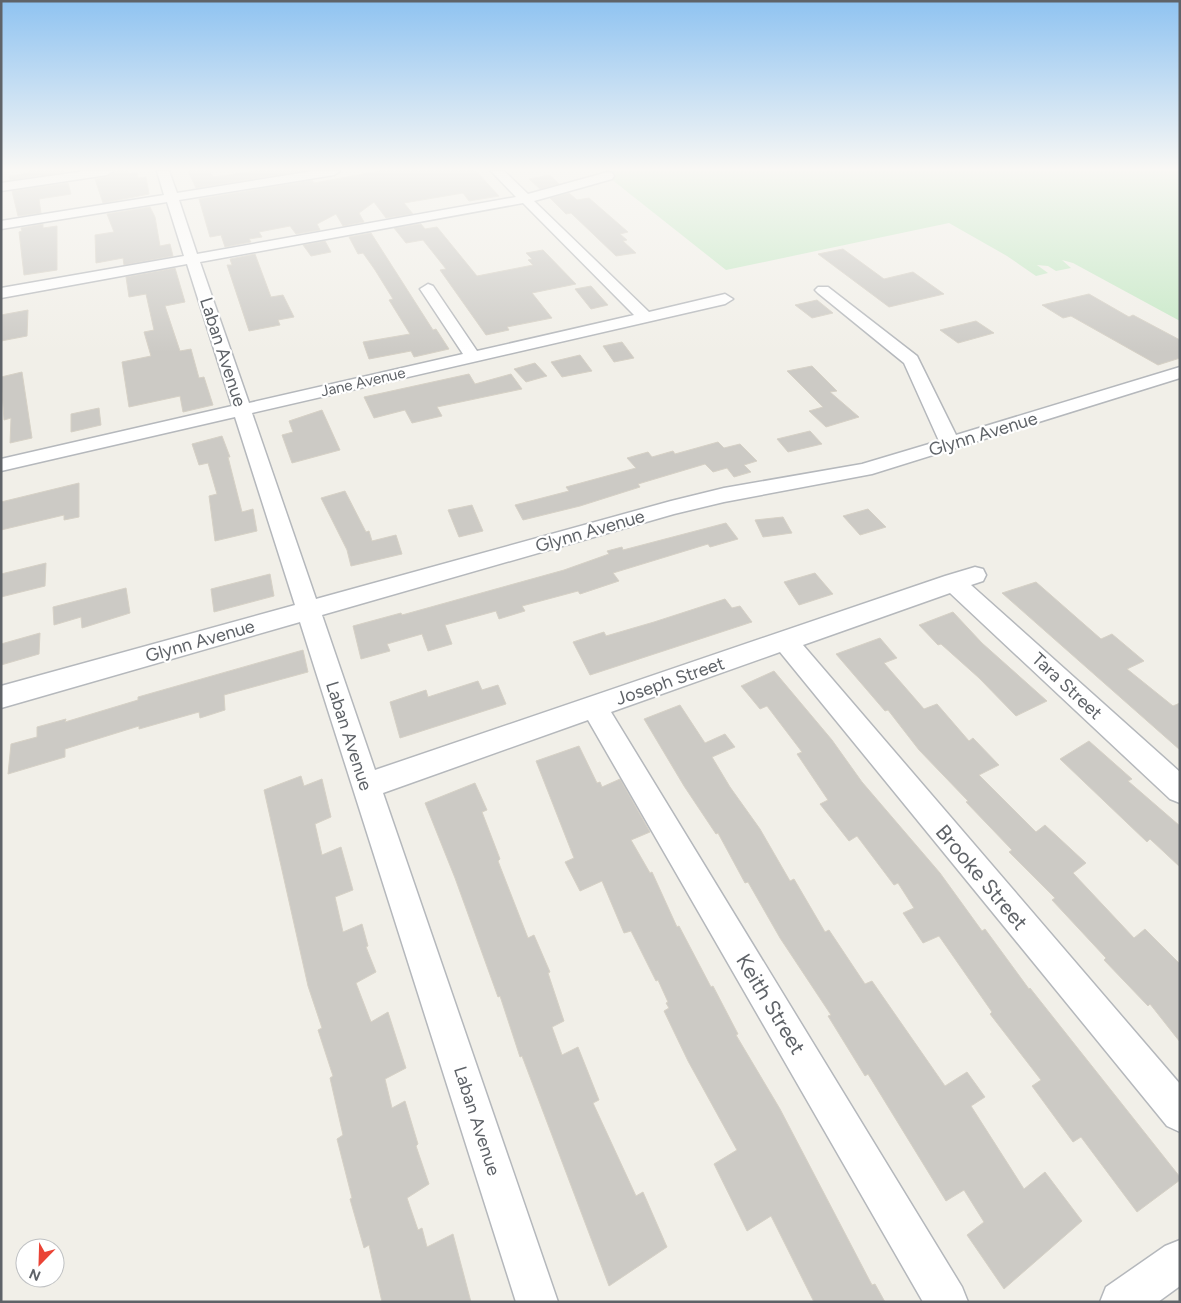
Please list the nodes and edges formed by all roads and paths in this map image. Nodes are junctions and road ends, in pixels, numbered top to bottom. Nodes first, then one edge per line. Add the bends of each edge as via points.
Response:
1 (183, 232) edge
2 (343, 232) edge
3 (559, 232) edge
4 (192, 259) junction
5 (428, 289) dead end
6 (823, 290) dead end
7 (1, 292) edge
8 (725, 299) dead end
9 (645, 317) junction
10 (473, 357) junction
11 (1180, 372) edge
12 (242, 410) junction
13 (950, 444) junction
14 (1, 465) edge
15 (964, 578) joint
16 (307, 611) junction
17 (785, 641) junction
18 (1, 697) edge
19 (594, 707) junction
20 (366, 786) junction
21 (1180, 790) edge
22 (1180, 1113) edge
23 (1180, 1261) edge
24 (537, 1302) edge
25 (947, 1302) edge
26 (1120, 1302) edge

1 - 4 street, Laban Avenue
2 - 4 street
3 - 9 street
4 - 7 street
4 - 12 street, Laban Avenue
5 - 10 street
6 - 13 street via 911,360
8 - 9 street, Jane Avenue
9 - 10 street, Jane Avenue
10 - 12 street, Jane Avenue
11 - 13 street, Glynn Avenue
12 - 14 street, Jane Avenue
12 - 16 street, Laban Avenue
13 - 16 street, Glynn Avenue via 865,470 724,495 671,508
15 - 17 street, Joseph Street
15 - 21 street, Tara Street
16 - 18 street, Glynn Avenue
16 - 20 street, Laban Avenue
17 - 19 street, Joseph Street
17 - 22 street, Brooke Street
19 - 20 street, Joseph Street
19 - 25 street, Keith Street
20 - 24 street, Laban Avenue
23 - 26 street

